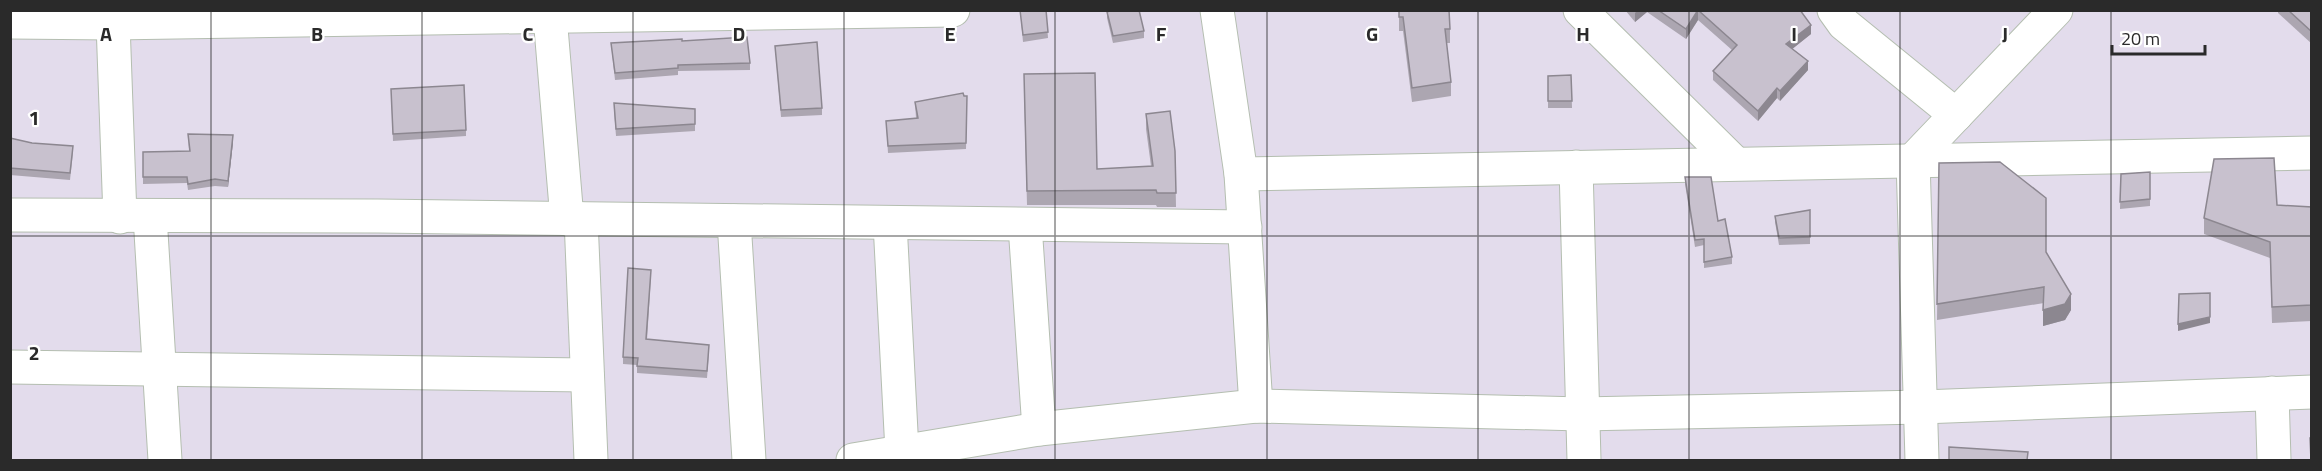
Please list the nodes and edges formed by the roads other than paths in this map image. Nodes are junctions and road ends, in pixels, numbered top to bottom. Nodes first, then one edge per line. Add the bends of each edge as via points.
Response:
1 (1217, 10) edge
2 (1580, 10) edge
3 (1834, 10) edge
4 (2056, 10) edge
5 (941, 11) edge
6 (547, 13) edge
7 (229, 15) edge
8 (10, 22) edge
9 (113, 23) junction
10 (1956, 115) junction
11 (2312, 153) edge
12 (1913, 160) junction
13 (1735, 163) junction
14 (1576, 167) junction
15 (1241, 174) junction
16 (10, 215) edge
17 (135, 217) junction
18 (574, 219) junction
19 (734, 221) junction
20 (890, 223) junction
21 (1025, 225) junction
22 (1245, 227) junction
23 (10, 367) edge
24 (161, 369) junction
25 (587, 375) junction
26 (2312, 392) edge
27 (2272, 393) junction
28 (1256, 406) junction
29 (1922, 407) junction
30 (1581, 414) junction
31 (1039, 429) junction
32 (902, 451) junction
33 (165, 460) edge
34 (591, 460) edge
35 (749, 460) edge
36 (854, 460) edge
37 (1584, 460) edge
38 (1922, 460) edge
39 (2274, 460) edge

1 - 15 street
2 - 13 street
3 - 10 street via 1844,24
4 - 10 street
5 - 6 street
6 - 7 street
6 - 18 street
7 - 9 street
8 - 9 street
9 - 17 street
10 - 12 street
11 - 12 street
12 - 13 street
12 - 29 street
13 - 14 street
14 - 15 street
14 - 30 street
15 - 22 street
16 - 17 street
17 - 18 street
17 - 24 street
18 - 19 street
18 - 25 street
19 - 20 street
19 - 35 street
20 - 21 street
20 - 32 street
21 - 22 street
21 - 31 street
22 - 28 street
23 - 24 street
24 - 25 street
24 - 33 street
25 - 34 street
26 - 27 street
27 - 29 street
27 - 39 street
28 - 30 street
28 - 31 street
29 - 30 street
29 - 38 street
30 - 37 street
31 - 32 street
32 - 36 street

